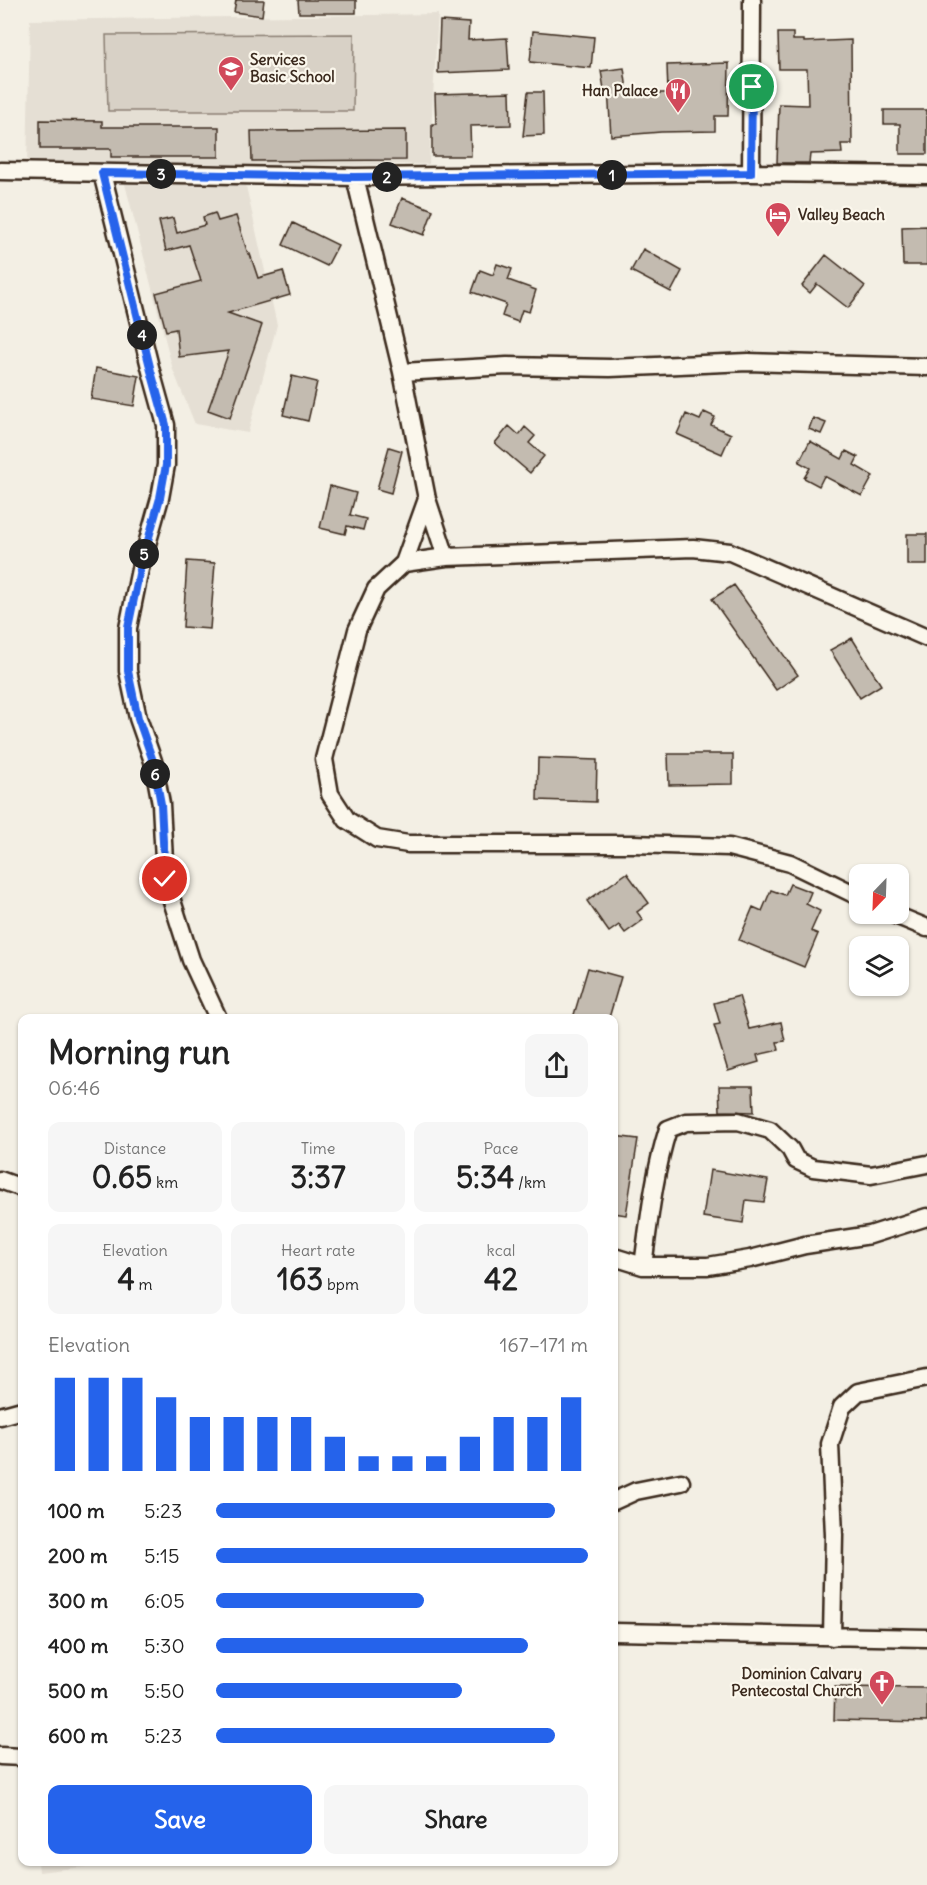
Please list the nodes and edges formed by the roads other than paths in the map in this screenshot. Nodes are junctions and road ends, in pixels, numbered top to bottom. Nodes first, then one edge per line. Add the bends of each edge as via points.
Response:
1 (753, 0) edge
2 (0, 171) edge
3 (102, 173) junction
4 (751, 173) junction
5 (927, 175) edge
6 (355, 177) junction
7 (927, 367) edge
8 (402, 372) junction
9 (427, 499) junction
10 (446, 557) junction
11 (404, 562) junction
12 (927, 638) edge
13 (849, 892) edge
14 (909, 921) edge
15 (927, 928) edge
16 (216, 1014) edge
17 (927, 1164) edge
18 (0, 1180) edge
19 (18, 1187) edge
20 (927, 1216) edge
21 (618, 1258) edge
22 (642, 1266) junction
23 (927, 1378) edge
24 (18, 1411) edge
25 (0, 1416) edge
26 (681, 1482) dead end
27 (618, 1499) edge
28 (618, 1632) edge
29 (832, 1637) junction
30 (927, 1638) edge
31 (0, 1756) edge
32 (18, 1757) edge

1 - 4 street
2 - 3 street
3 - 6 street
3 - 16 street via 166,425 162,487 128,628 128,671 161,804 165,879 191,960
4 - 5 street
4 - 6 street
6 - 8 street
7 - 8 street via 748,362
8 - 9 street
9 - 10 street
9 - 11 street
10 - 11 street
10 - 12 street via 693,548 730,552
11 - 13 street via 376,589 357,630 324,759 330,794 347,820 377,839 408,844 729,847 790,863
14 - 15 street
17 - 22 street via 871,1175 813,1168 796,1160 770,1130 738,1121 686,1122 668,1129 664,1141
18 - 19 street
20 - 22 street via 870,1234 729,1263 675,1268
21 - 22 street
23 - 29 street via 858,1392 842,1407 830,1444 834,1535
24 - 25 street
26 - 27 street via 636,1491
28 - 29 street
29 - 30 street
31 - 32 street

